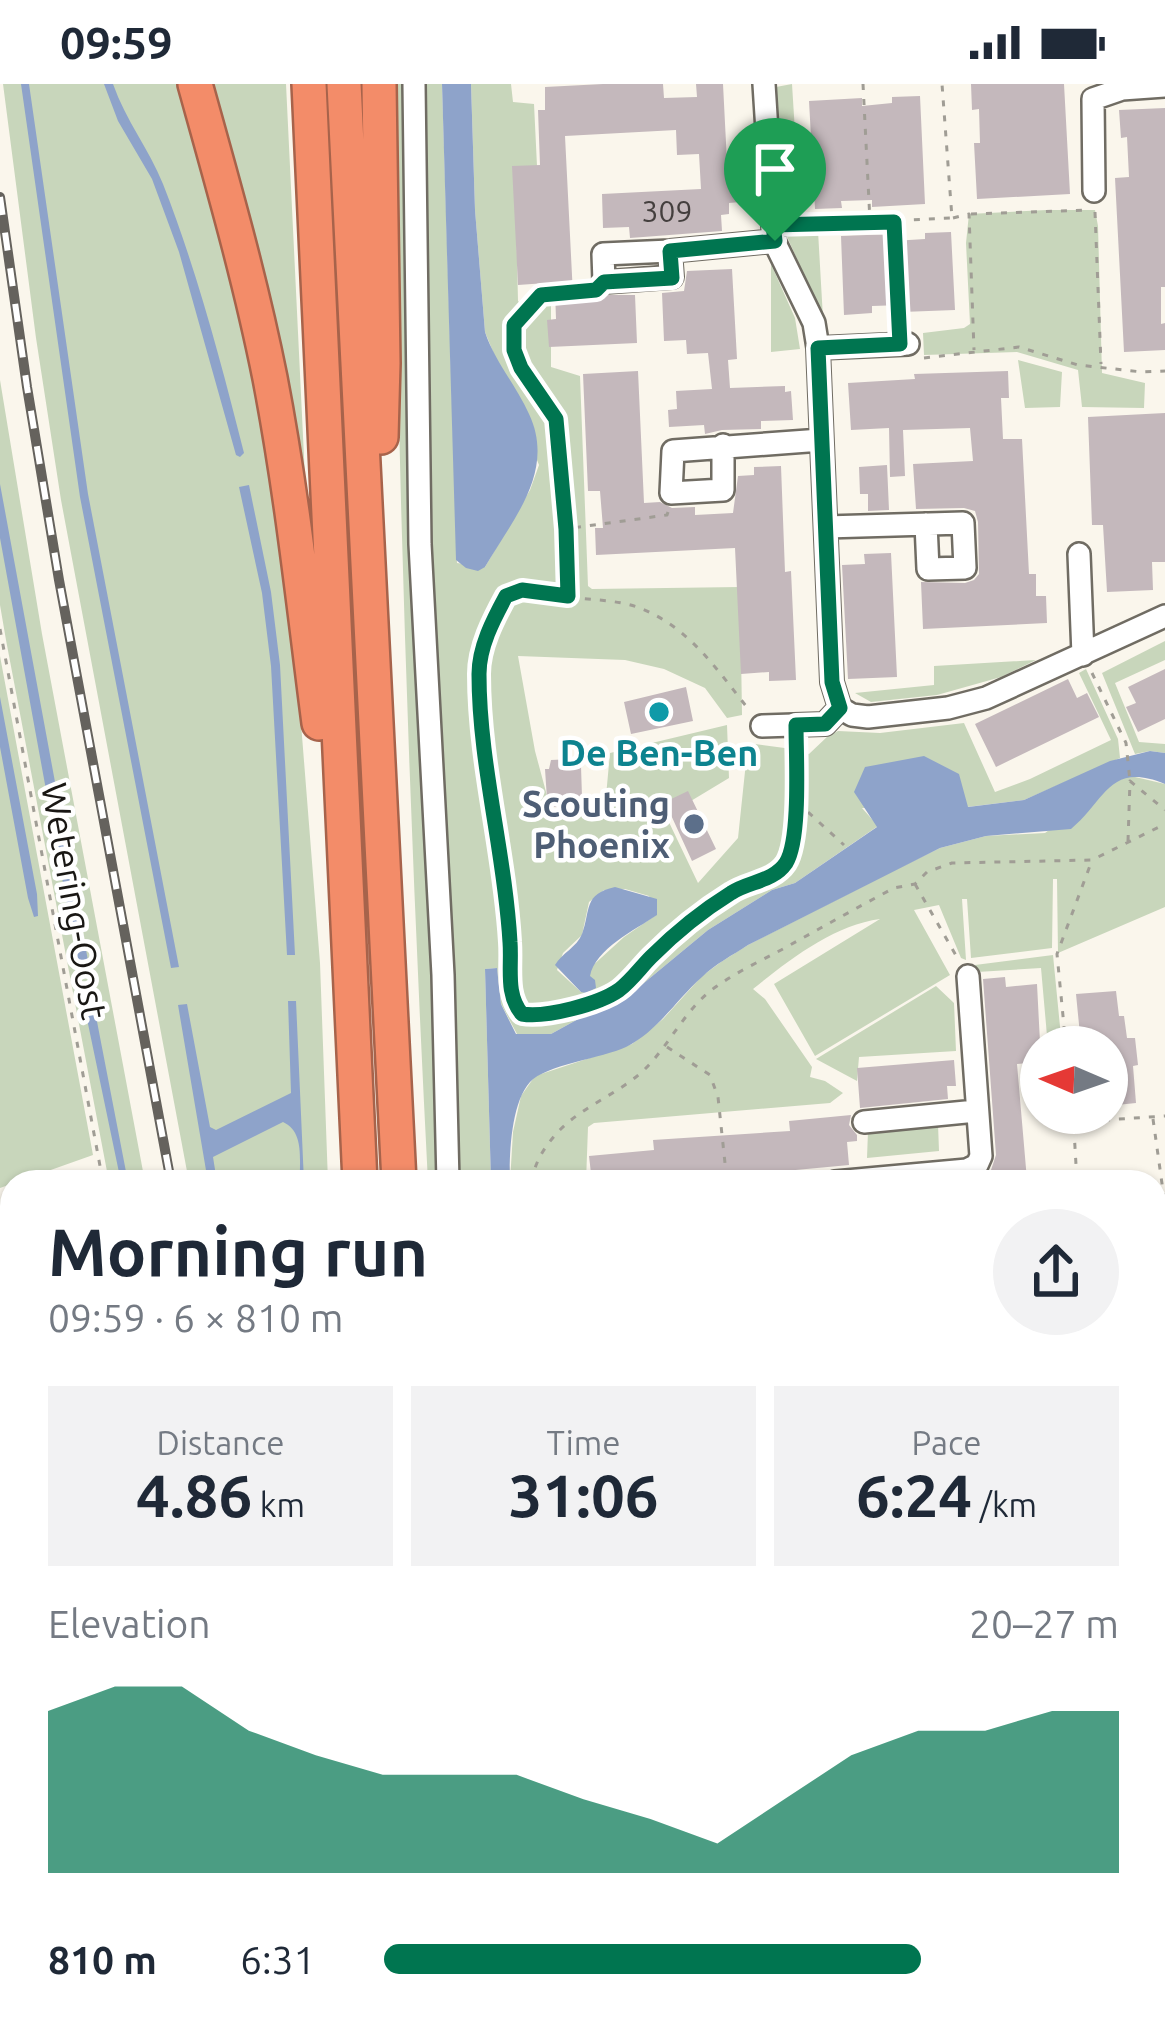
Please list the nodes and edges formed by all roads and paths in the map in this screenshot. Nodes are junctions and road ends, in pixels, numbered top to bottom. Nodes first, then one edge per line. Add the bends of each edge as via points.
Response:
1 (195, 84) edge
2 (309, 84) edge
3 (344, 84) edge
4 (379, 84) edge
5 (413, 84) edge
6 (764, 84) edge
7 (863, 84) edge
8 (942, 84) edge
9 (1122, 86) edge
10 (1165, 86) edge
11 (1094, 191) dead end
12 (969, 214) junction
13 (952, 218) junction
14 (894, 222) junction
15 (870, 223) junction
16 (774, 233) junction
17 (604, 282) joint
18 (904, 344) junction
19 (818, 348) junction
20 (974, 352) junction
21 (1101, 366) junction
22 (1165, 371) edge
23 (821, 440) junction
24 (723, 446) junction
25 (671, 493) junction
26 (926, 524) dead end
27 (826, 527) junction
28 (566, 529) junction
29 (1079, 554) dead end
30 (568, 596) junction
31 (1165, 616) edge
32 (0, 629) edge
33 (1083, 655) junction
34 (374, 685) junction
35 (840, 708) junction
36 (796, 725) junction
37 (762, 726) joint
38 (1130, 778) junction
39 (796, 801) junction
40 (1165, 810) edge
41 (1165, 824) edge
42 (1128, 844) junction
43 (844, 845) dead end
44 (1092, 860) junction
45 (915, 884) junction
46 (348, 939) junction
47 (968, 976) joint
48 (1064, 1026) edge
49 (666, 1046) junction
50 (976, 1112) junction
51 (1165, 1116) edge
52 (1153, 1117) junction
53 (1128, 1119) edge
54 (864, 1122) dead end
55 (1074, 1134) edge
56 (101, 1170) edge
57 (359, 1170) edge
58 (398, 1170) edge
59 (448, 1170) edge
60 (535, 1170) edge
61 (726, 1170) edge
62 (969, 1170) edge
63 (1075, 1170) edge
64 (1160, 1170) edge

1 - 46 highway via 278,422
2 - 46 highway
3 - 34 highway
4 - 34 highway via 383,362
5 - 59 street via 420,544
6 - 16 street
7 - 15 path
8 - 13 path
9 - 10 street
9 - 11 street via 1093,99
12 - 13 path
12 - 20 path
12 - 21 path via 1095,210
13 - 14 path
14 - 15 path
14 - 18 path
15 - 16 path
16 - 17 street via 670,251 672,278
16 - 19 street
17 - 28 path via 596,290 541,295 514,325 521,368 556,419
18 - 19 street
18 - 20 path via 917,358
19 - 23 street
20 - 21 path via 1019,347
21 - 22 path
23 - 24 street
23 - 27 street
24 - 25 street via 673,451
24 - 25 street via 723,490
25 - 28 path via 668,515
26 - 27 street
27 - 35 street
28 - 30 path
29 - 33 street
30 - 37 path via 636,607 692,639
30 - 39 path via 506,596 479,671 510,981 522,1014 554,1015 617,991 700,914 774,876 789,859
31 - 33 street
32 - 56 path, Wetering-Oost
33 - 35 street via 948,708 868,717
33 - 38 path via 1126,743
34 - 58 highway
35 - 36 street via 825,724
36 - 37 street
36 - 39 path
38 - 40 path
38 - 42 path
39 - 43 path
41 - 42 path
42 - 44 path
44 - 45 path via 952,863
44 - 48 path via 1058,953
45 - 47 path
45 - 49 path via 894,887 716,986
46 - 57 highway
47 - 50 street
49 - 60 path via 622,1089 559,1131
49 - 61 path via 710,1075
50 - 54 street
50 - 62 street via 981,1156
51 - 52 path
52 - 53 path
52 - 64 path
55 - 63 path

